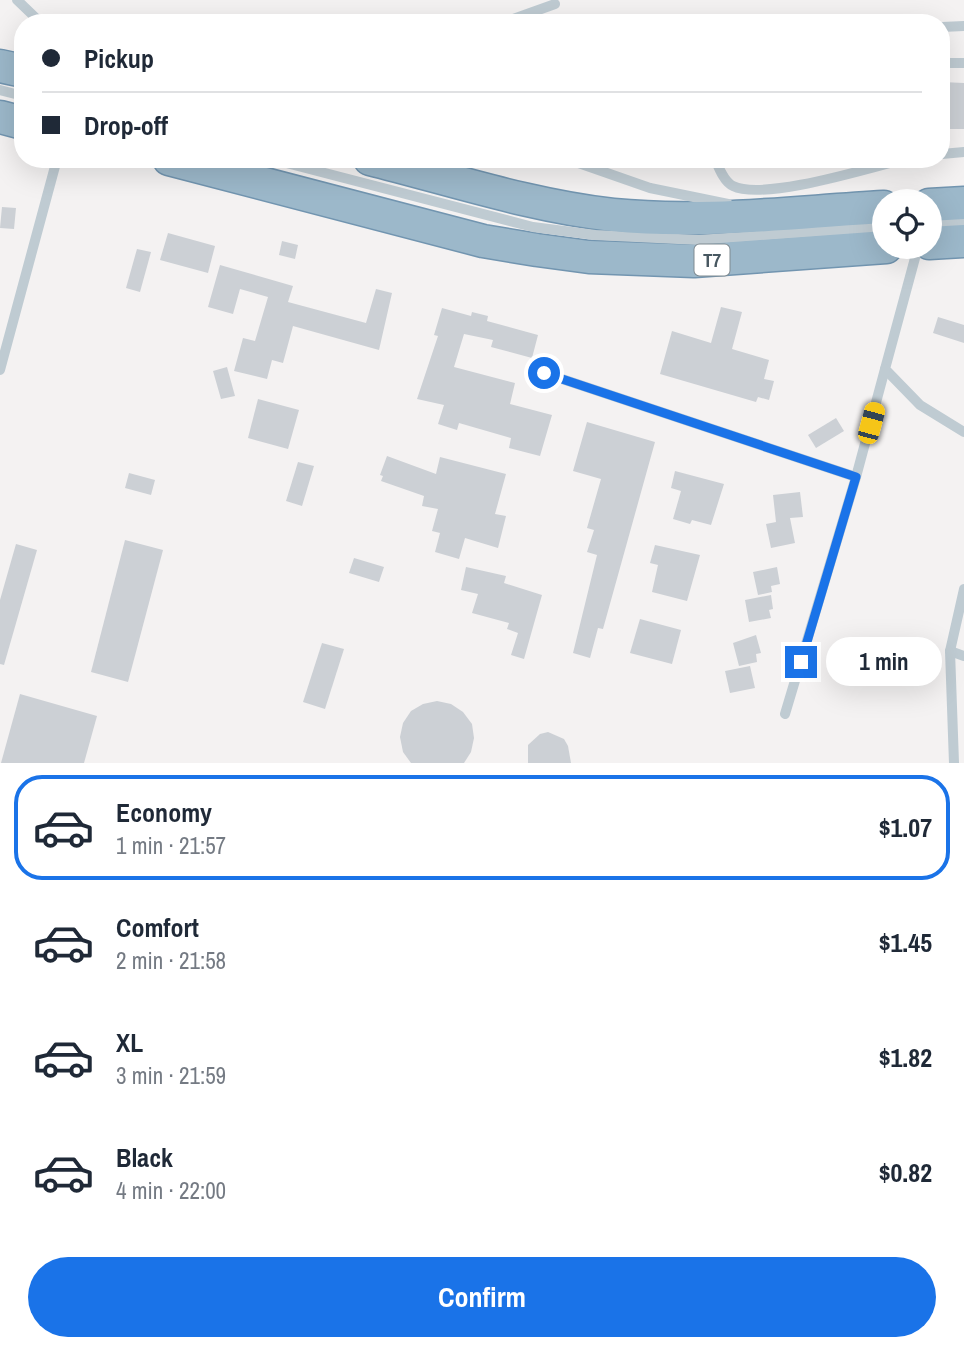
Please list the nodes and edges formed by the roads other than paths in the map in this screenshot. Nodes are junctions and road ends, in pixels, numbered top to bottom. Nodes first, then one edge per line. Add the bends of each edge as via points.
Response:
1 (17, 0) edge
2 (555, 4) dead end
3 (32, 14) edge
4 (527, 14) edge
5 (0, 66) edge
6 (14, 102) edge
7 (55, 168) edge
8 (204, 168) edge
9 (306, 168) edge
10 (406, 168) edge
11 (593, 168) edge
12 (720, 168) edge
13 (867, 168) edge
14 (964, 203) edge
15 (942, 204) edge
16 (872, 208) edge
17 (773, 213) junction
18 (964, 221) edge
19 (942, 223) edge
20 (872, 228) edge
21 (964, 241) edge
22 (942, 242) edge
23 (872, 248) edge
24 (915, 259) edge
25 (885, 369) junction
26 (0, 370) edge
27 (544, 373) dead end
28 (964, 432) edge
29 (856, 477) junction
30 (964, 589) edge
31 (950, 651) junction
32 (964, 656) edge
33 (785, 714) dead end
34 (954, 763) edge

1 - 3 lane
2 - 4 lane
5 - 6 highway
7 - 26 lane
8 - 23 highway, T7 via 483,241 589,257 694,261
9 - 20 lane via 533,227 595,235 699,240
10 - 17 highway, T7 via 611,215 669,219
11 - 17 lane via 650,188
12 - 13 lane via 733,186 758,190
14 - 15 highway
16 - 17 highway, T7
18 - 19 lane
21 - 22 highway
24 - 25 lane
25 - 28 lane via 920,405
25 - 29 lane
27 - 29 lane
29 - 33 lane
30 - 31 lane
31 - 32 lane
31 - 34 lane

